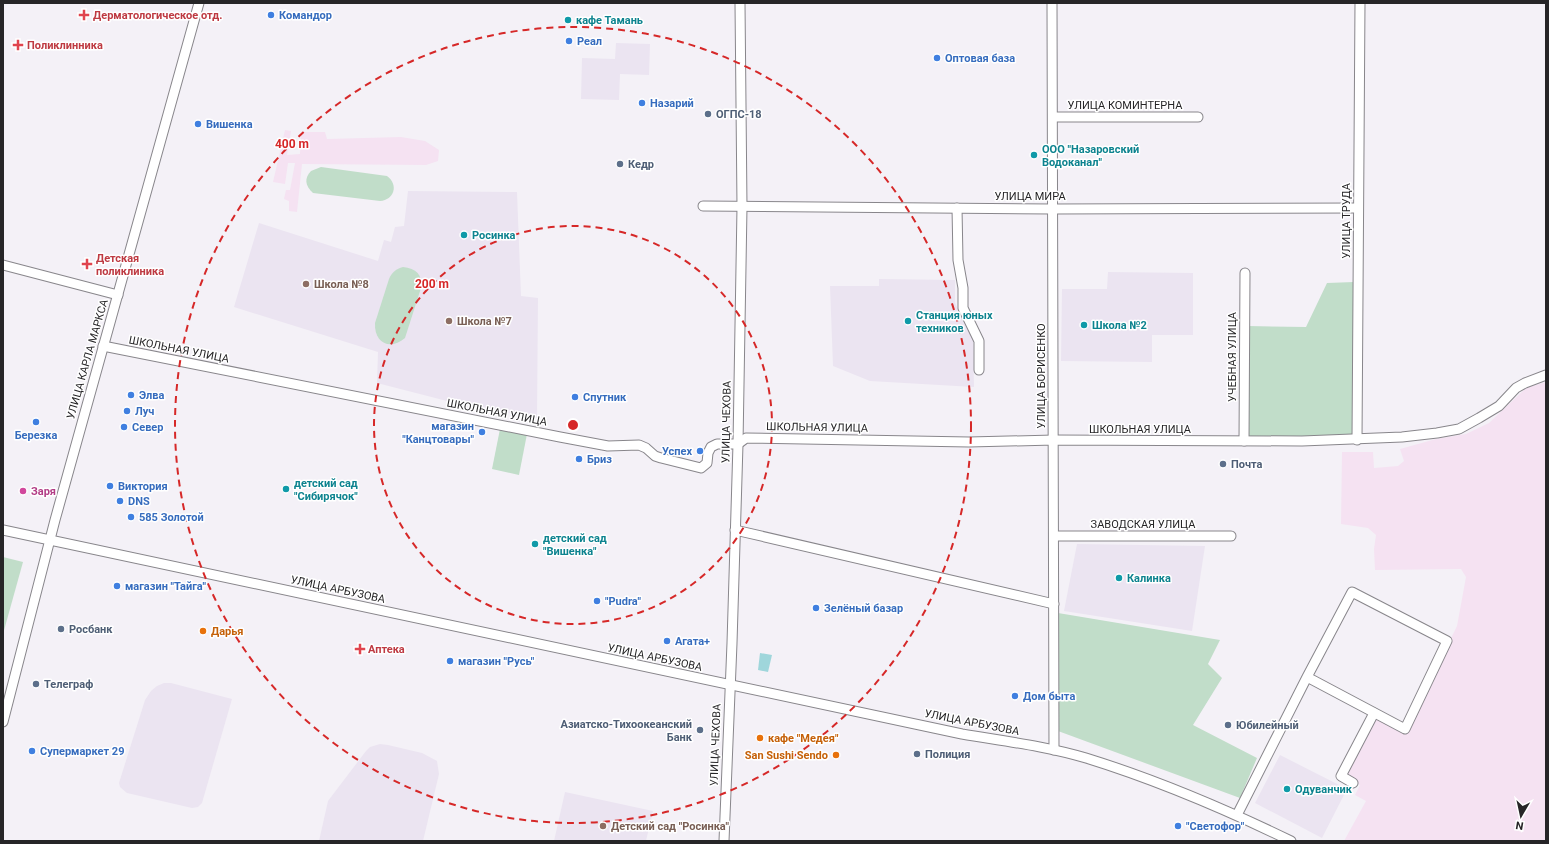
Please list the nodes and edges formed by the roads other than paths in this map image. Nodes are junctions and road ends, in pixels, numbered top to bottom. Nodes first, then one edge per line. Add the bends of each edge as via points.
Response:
1 (199, 3) edge
2 (740, 3) edge
3 (1052, 3) edge
4 (1360, 3) edge
5 (1052, 117) junction
6 (1198, 117) dead end
7 (703, 206) dead end
8 (742, 207) junction
9 (957, 208) junction
10 (1358, 208) junction
11 (1053, 209) junction
12 (3, 265) edge
13 (1244, 273) dead end
14 (118, 295) junction
15 (103, 346) junction
16 (979, 370) dead end
17 (1546, 375) edge
18 (1054, 440) junction
19 (1357, 440) junction
20 (1244, 441) junction
21 (738, 444) junction
22 (3, 530) edge
23 (735, 530) junction
24 (1054, 536) junction
25 (1231, 536) dead end
26 (50, 541) junction
27 (1054, 604) junction
28 (1307, 677) junction
29 (730, 685) junction
30 (1374, 713) junction
31 (3, 722) edge
32 (1054, 750) junction
33 (1352, 783) dead end
34 (1236, 815) junction
35 (724, 841) edge
36 (1291, 841) edge

1 - 14 street, УЛИЦА КАРЛА МАРКСА
2 - 8 street, УЛИЦА ЧЕХОВА
3 - 5 street, УЛИЦА БОРИСЕНКО
4 - 10 street, УЛИЦА ТРУДА
5 - 6 street, УЛИЦА КОМИНТЕРНА
5 - 11 street, УЛИЦА БОРИСЕНКО
7 - 8 street, УЛИЦА МИРА
8 - 9 street, УЛИЦА МИРА
8 - 21 street, УЛИЦА ЧЕХОВА
9 - 11 street, УЛИЦА МИРА
9 - 16 street via 958,260 963,288 963,308 979,341
10 - 11 street, УЛИЦА МИРА
10 - 19 street, УЛИЦА ТРУДА
11 - 18 street, УЛИЦА БОРИСЕНКО
12 - 14 street
13 - 20 street, УЧЕБНАЯ УЛИЦА
14 - 15 street, УЛИЦА КАРЛА МАРКСА
15 - 21 street, ШКОЛЬНАЯ УЛИЦА via 608,446 639,445 655,456 701,468 707,463 711,447 717,444
15 - 26 street, УЛИЦА КАРЛА МАРКСА
17 - 19 street, ШКОЛЬНАЯ УЛИЦА via 1516,388 1498,406 1459,429 1416,436
18 - 20 street, ШКОЛЬНАЯ УЛИЦА
18 - 21 street, ШКОЛЬНАЯ УЛИЦА via 969,442 746,438
18 - 24 street, УЛИЦА БОРИСЕНКО
19 - 20 street, ШКОЛЬНАЯ УЛИЦА
21 - 23 street, УЛИЦА ЧЕХОВА
22 - 26 street, УЛИЦА АРБУЗОВА
23 - 27 street
23 - 29 street, УЛИЦА ЧЕХОВА
24 - 25 street, ЗАВОДСКАЯ УЛИЦА
24 - 27 street, УЛИЦА БОРИСЕНКО
26 - 29 street, УЛИЦА АРБУЗОВА
26 - 31 street, УЛИЦА КАРЛА МАРКСА
27 - 32 street, УЛИЦА БОРИСЕНКО
28 - 30 street
28 - 30 street via 1352,592 1448,641 1405,729
28 - 34 street
29 - 32 street, УЛИЦА АРБУЗОВА via 962,734
29 - 35 street, УЛИЦА ЧЕХОВА
30 - 33 street via 1341,776
32 - 34 street, УЛИЦА АРБУЗОВА via 1133,774
34 - 36 street, УЛИЦА АРБУЗОВА

